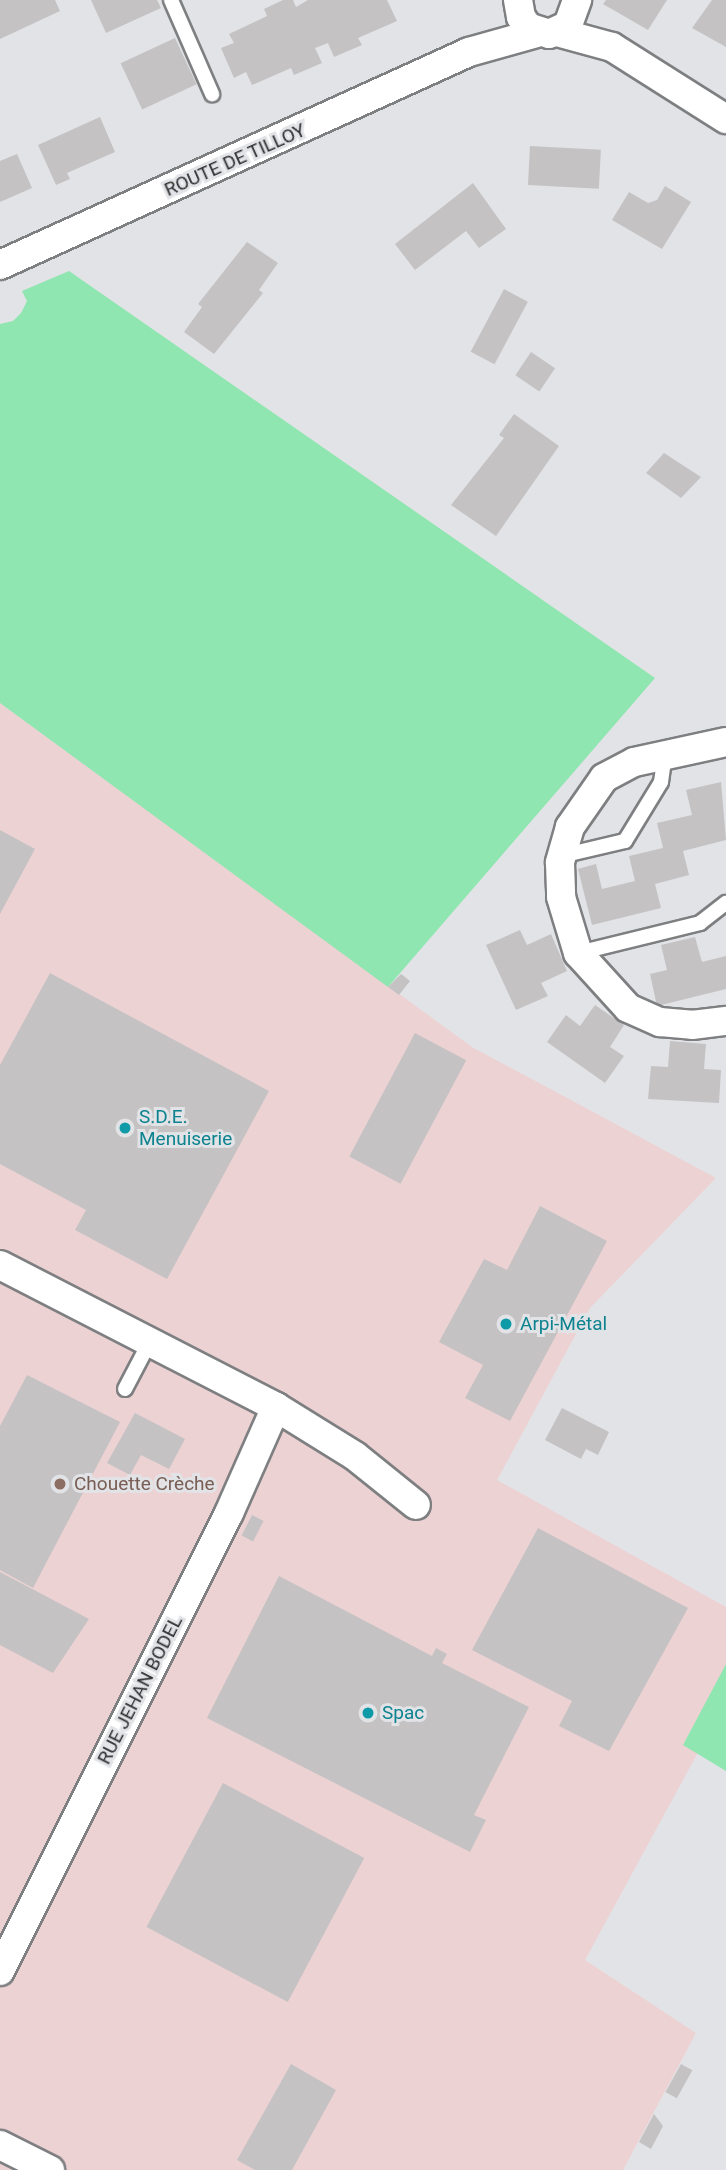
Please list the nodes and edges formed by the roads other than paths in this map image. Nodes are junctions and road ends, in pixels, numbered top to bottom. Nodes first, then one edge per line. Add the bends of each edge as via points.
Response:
1 (171, 0) edge
2 (577, 0) edge
3 (518, 2) edge
4 (548, 32) junction
5 (612, 47) junction
6 (469, 52) junction
7 (212, 94) dead end
8 (726, 119) edge
9 (0, 265) edge
10 (726, 742) edge
11 (665, 754) junction
12 (562, 856) junction
13 (726, 904) edge
14 (578, 953) junction
15 (726, 1021) edge
16 (0, 1265) edge
17 (149, 1343) junction
18 (125, 1389) dead end
19 (276, 1406) junction
20 (416, 1505) dead end
21 (0, 1971) edge
22 (0, 2146) edge
23 (50, 2170) edge

1 - 7 lane
2 - 4 street via 573,20
2 - 5 street
3 - 4 street via 528,27
3 - 6 street, ROUTE DE TILLOY
4 - 5 street
4 - 6 street, ROUTE DE TILLOY
5 - 8 street
6 - 9 street, ROUTE DE TILLOY
10 - 11 street
11 - 12 street via 634,762 604,778 581,806
11 - 12 lane via 662,782 625,841
12 - 14 street via 561,897
13 - 14 lane via 700,923
14 - 15 street via 628,1008 660,1022
16 - 17 street
17 - 18 lane
17 - 19 street
19 - 20 street via 355,1456
19 - 21 street, RUE JEHAN BODEL via 229,1513
22 - 23 street

